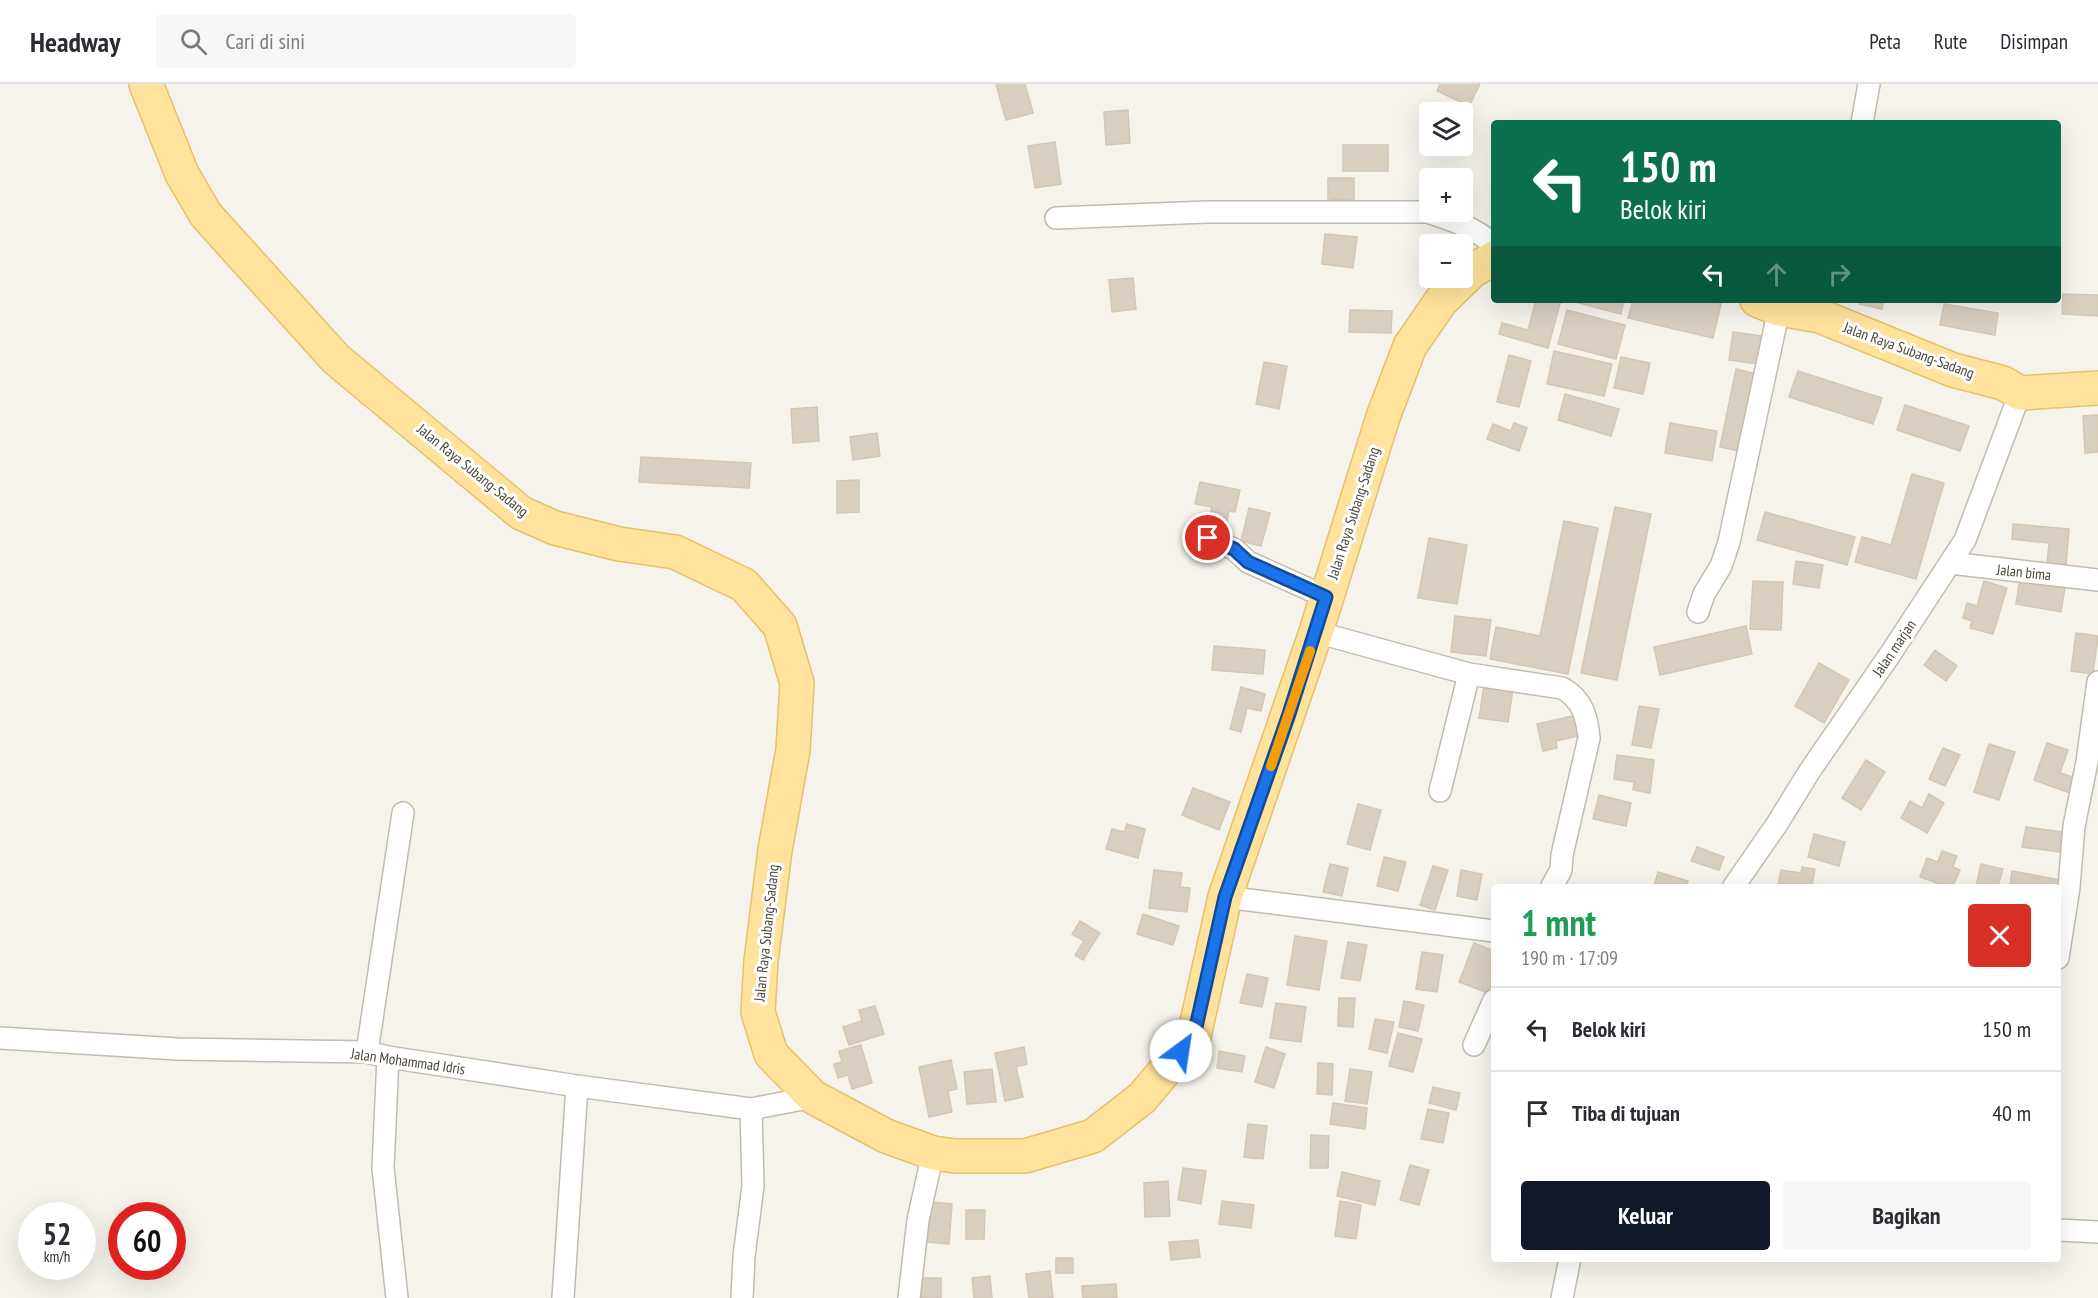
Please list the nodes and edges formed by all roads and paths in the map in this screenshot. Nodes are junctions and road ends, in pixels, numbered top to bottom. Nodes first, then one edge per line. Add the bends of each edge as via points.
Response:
1 (146, 84) edge
2 (1869, 84) edge
3 (1863, 120) edge
4 (1056, 218) dead end
5 (1491, 242) edge
6 (1491, 260) edge
7 (1768, 305) edge
8 (1821, 308) edge
9 (2098, 388) edge
10 (2020, 393) junction
11 (1208, 538) dead end
12 (1950, 563) junction
13 (2098, 580) edge
14 (1326, 597) junction
15 (1698, 612) dead end
16 (1316, 632) junction
17 (1469, 674) junction
18 (2098, 682) edge
19 (1440, 791) dead end
20 (403, 813) dead end
21 (1553, 884) edge
22 (1735, 884) edge
23 (1225, 897) junction
24 (1491, 932) edge
25 (2061, 940) edge
26 (1491, 1007) edge
27 (0, 1038) edge
28 (1474, 1045) dead end
29 (367, 1052) junction
30 (388, 1057) junction
31 (577, 1086) junction
32 (813, 1097) junction
33 (751, 1109) junction
34 (933, 1152) junction
35 (2061, 1230) edge
36 (2098, 1232) edge
37 (1569, 1262) edge
38 (397, 1298) edge
39 (563, 1298) edge
40 (742, 1298) edge
41 (909, 1298) edge
42 (1562, 1298) edge

1 - 32 main road, Jalan Raya Subang-Sadang via 182,174 206,215 336,359 521,513 555,528 619,544 675,552 744,585 780,626 797,683 793,750 775,850 758,1012 771,1054
2 - 3 street
4 - 5 street via 1207,212 1427,212 1458,222
6 - 14 main road, Jalan Raya Subang-Sadang via 1441,302 1410,346 1383,417
7 - 8 main road, Jalan Raya Subang-Sadang
7 - 15 street via 1729,542
8 - 10 main road, Jalan Raya Subang-Sadang via 1953,370 2003,383
9 - 10 main road, Jalan Raya Subang-Sadang
10 - 12 street, Jalan marjan via 1965,540
11 - 14 street via 1234,549 1248,562
12 - 13 street, Jalan bima
12 - 22 street, Jalan marjan
14 - 16 main road, Jalan Raya Subang-Sadang
16 - 17 street
16 - 23 main road, Jalan Raya Subang-Sadang
17 - 19 street
17 - 21 street via 1562,688 1571,693 1584,711 1589,738 1561,870
18 - 25 street via 2074,826
20 - 29 street
23 - 24 street
23 - 34 main road, Jalan Raya Subang-Sadang via 1194,1036 1142,1098 1093,1136 1025,1156
26 - 28 street
27 - 29 street, Jalan Mohammad Idris via 178,1049
29 - 30 street, Jalan Mohammad Idris
30 - 31 street, Jalan Mohammad Idris
30 - 38 street via 383,1168
31 - 33 street, Jalan Mohammad Idris
31 - 39 street
32 - 33 street, Jalan Mohammad Idris
32 - 34 main road, Jalan Raya Subang-Sadang via 886,1136
33 - 40 street via 753,1186
34 - 41 street via 918,1220
35 - 36 street
37 - 42 street

